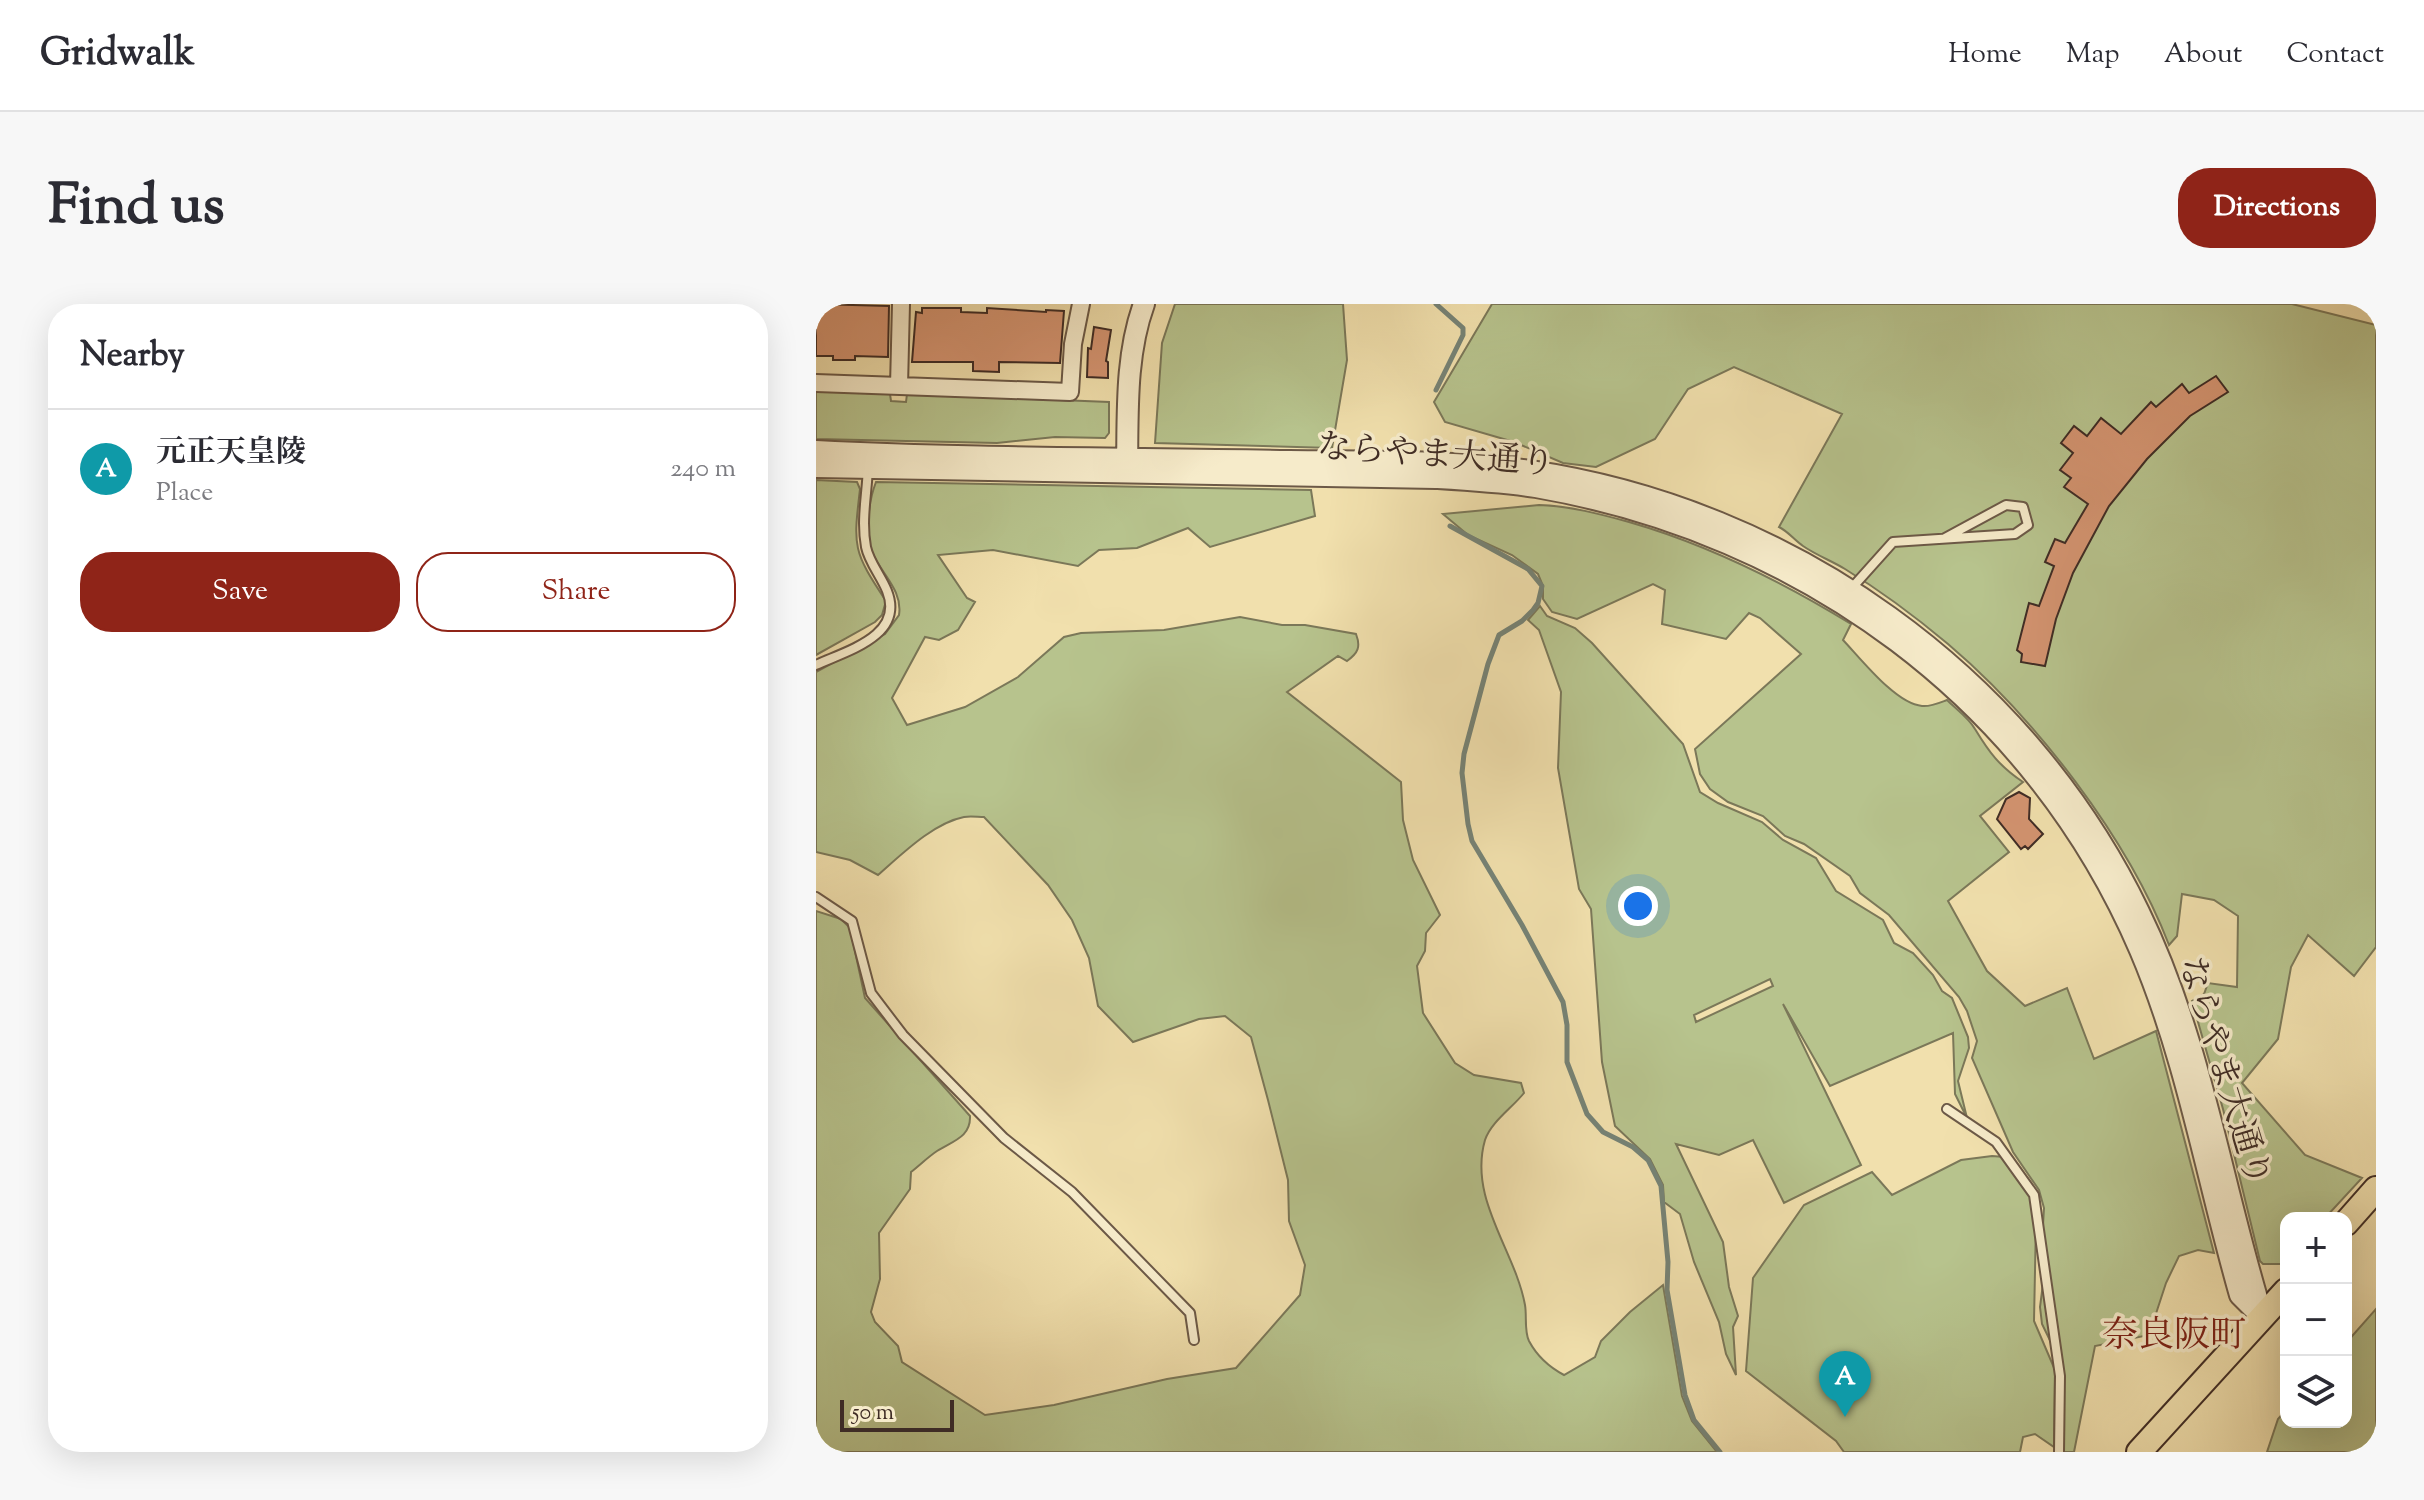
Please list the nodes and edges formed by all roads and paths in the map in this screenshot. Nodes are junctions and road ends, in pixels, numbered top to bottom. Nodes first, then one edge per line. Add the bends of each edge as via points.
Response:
1 (901, 304) edge
2 (1081, 304) edge
3 (1144, 304) edge
4 (816, 383) edge
5 (899, 386) junction
6 (816, 451) edge
7 (868, 461) junction
8 (1127, 466) junction
9 (816, 467) edge
10 (1484, 474) junction
11 (1945, 538) junction
12 (1850, 590) junction
13 (816, 665) edge
14 (816, 897) edge
15 (1947, 1109) dead end
16 (2376, 1189) edge
17 (2352, 1216) edge
18 (2280, 1298) edge
19 (2263, 1318) junction
20 (1194, 1340) dead end
21 (2059, 1452) edge
22 (2139, 1452) edge

1 - 5 street
2 - 5 street via 1070,392
3 - 8 street via 1129,385
4 - 5 street
6 - 7 street, ならやま大通り
7 - 8 street, ならやま大通り
7 - 9 street, ならやま大通り
7 - 13 lane via 866,550 888,593 887,626 874,638
8 - 10 street, ならやま大通り
10 - 12 street, ならやま大通り via 1576,479 1652,498 1796,558
10 - 19 street, ならやま大通り via 1642,511 1758,556 1860,613 1933,669 1994,728 2065,816 2140,950 2185,1081 2240,1295
11 - 11 lane via 2006,505 2023,507 2028,525 2015,534
11 - 12 lane via 1893,542
12 - 19 street, ならやま大通り via 1925,643 2005,717 2079,809 2123,879 2180,1010
14 - 20 lane via 852,921 871,993 903,1035 1004,1138 1072,1192 1190,1313
15 - 21 lane via 1996,1142 2034,1195 2060,1376
16 - 17 main road
18 - 19 main road
19 - 22 main road

